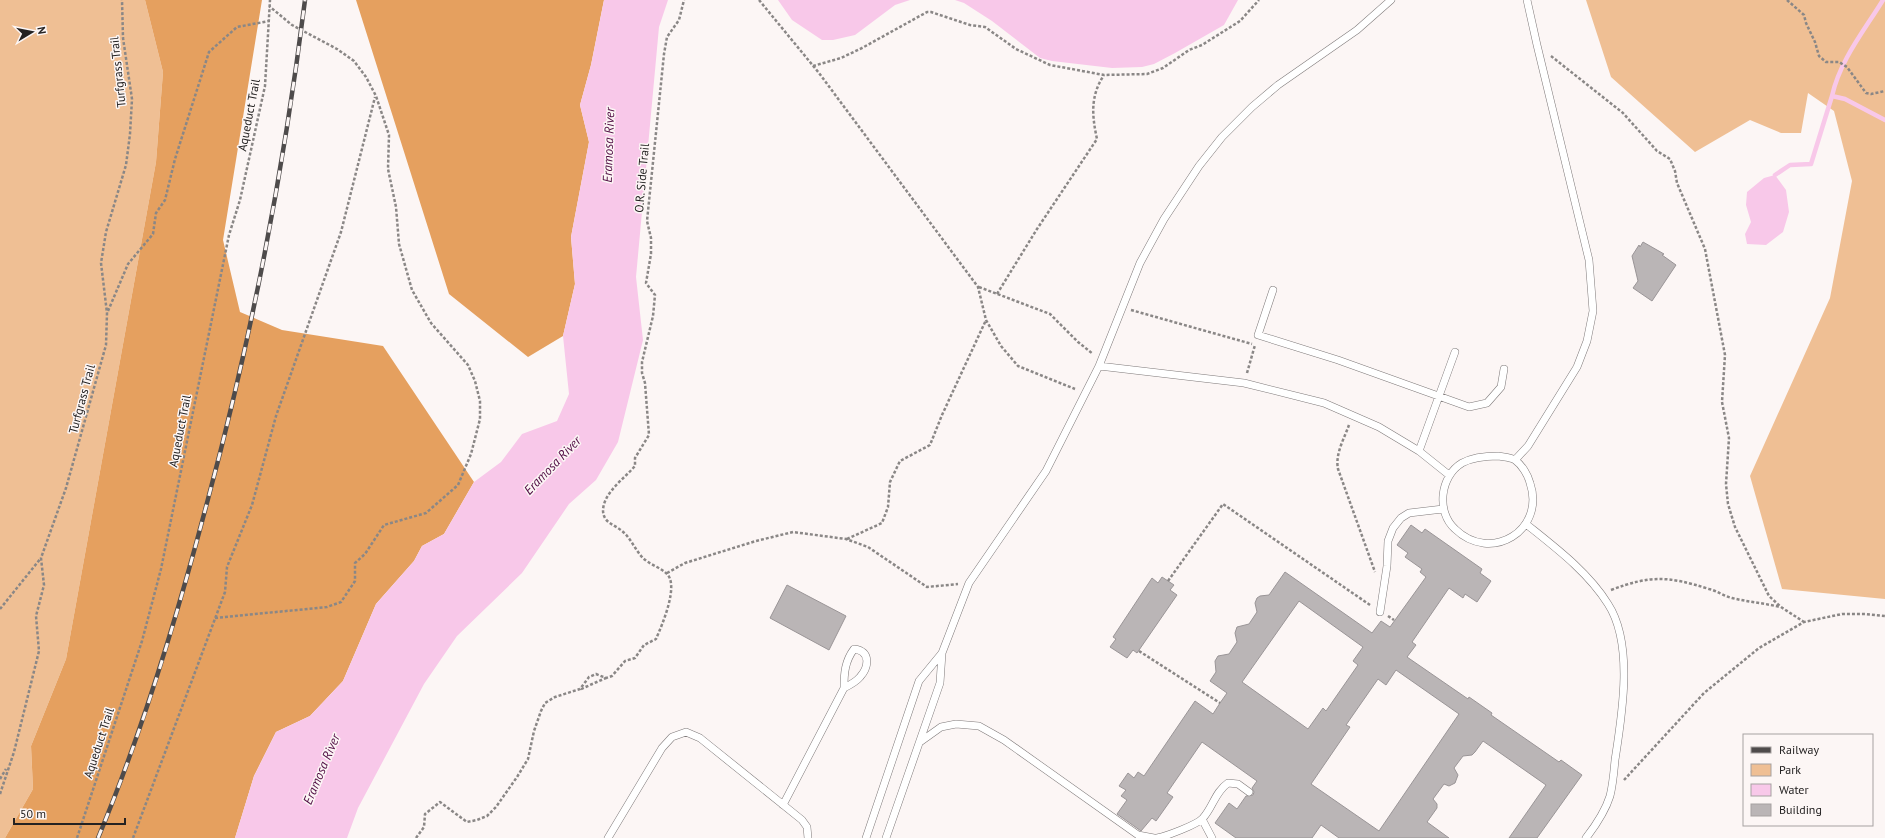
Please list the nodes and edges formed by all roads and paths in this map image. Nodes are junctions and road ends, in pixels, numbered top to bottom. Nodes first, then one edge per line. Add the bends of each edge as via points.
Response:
1 (122, 0) edge
2 (270, 0) edge
3 (684, 0) edge
4 (759, 0) edge
5 (1259, 0) edge
6 (1391, 0) edge
7 (1528, 0) edge
8 (1787, 0) edge
9 (270, 6) junction
10 (269, 21) junction
11 (1537, 45) junction
12 (813, 66) junction
13 (1104, 75) junction
14 (1885, 91) edge
15 (376, 96) junction
16 (978, 287) junction
17 (1273, 290) dead end
18 (998, 294) junction
19 (1123, 308) junction
20 (107, 313) junction
21 (986, 320) junction
22 (1258, 335) junction
23 (1255, 344) junction
24 (1455, 352) dead end
25 (1100, 363) junction
26 (1504, 369) dead end
27 (1244, 383) junction
28 (1086, 394) junction
29 (1439, 397) junction
30 (1353, 416) junction
31 (1419, 451) junction
32 (1515, 460) junction
33 (1449, 475) junction
34 (1443, 509) junction
35 (1526, 524) junction
36 (846, 539) junction
37 (41, 558) junction
38 (667, 573) junction
39 (1168, 581) dead end
40 (969, 582) junction
41 (1383, 594) junction
42 (1601, 594) junction
43 (1781, 607) junction
44 (0, 609) edge
45 (1380, 612) junction
46 (1885, 616) edge
47 (216, 618) junction
48 (1394, 620) dead end
49 (1804, 622) junction
50 (1139, 651) dead end
51 (942, 653) junction
52 (606, 678) junction
53 (844, 688) junction
54 (580, 689) junction
55 (1220, 703) dead end
56 (920, 742) junction
57 (14, 752) junction
58 (0, 778) edge
59 (1249, 792) dead end
60 (0, 794) edge
61 (1610, 796) junction
62 (783, 805) junction
63 (1202, 819) junction
64 (77, 838) edge
65 (133, 838) edge
66 (416, 838) edge
67 (608, 838) edge
68 (808, 838) edge
69 (866, 838) edge
70 (886, 838) edge
71 (1154, 838) edge
72 (1157, 838) edge
73 (1212, 838) edge
74 (1586, 838) edge

1 - 20 path, Turfgrass Trail via 123,38 132,106 126,165 106,232 101,263
2 - 9 path, Aqueduct Trail
3 - 38 path, O.R. Side Trail via 679,20 667,37 647,221 651,254 646,283 655,295 642,373 650,435 635,458 635,466 613,490 603,510 610,524 622,531 644,559
4 - 12 path
5 - 13 path via 1240,20 1163,68 1147,74
6 - 19 lane via 1357,30 1278,85 1222,137 1199,166 1164,219 1140,263
7 - 11 lane
8 - 14 path via 1804,15 1819,56 1826,62 1839,62 1847,67 1866,93
9 - 10 path, Aqueduct Trail
9 - 15 path via 292,25 354,61
10 - 20 path via 237,27 209,52 175,159 165,200 156,213 152,234 128,264
10 - 64 path, Aqueduct Trail via 265,86 215,302 161,569 142,641
11 - 32 lane via 1589,260 1593,311 1587,341 1577,367 1528,446
11 - 43 path via 1623,112 1657,151 1670,159 1677,183 1705,249 1725,355 1722,402 1729,438 1726,484 1728,504 1735,527 1769,596
12 - 13 path via 841,58 926,12 932,12 970,25 985,27 1016,49 1050,65
12 - 16 path
13 - 18 path via 1094,96 1092,115 1097,139 1037,229
15 - 47 path via 341,232 276,416 252,505 227,567 225,592
15 - 47 path via 388,135 388,169 396,207 399,244 412,290 431,323 468,365 475,381 480,401 480,419 471,454 458,485 426,513 384,525 365,554 355,563 355,581 341,602 328,607
16 - 18 path
16 - 21 path
17 - 22 lane
18 - 25 path via 1050,314
19 - 23 path
19 - 25 lane
20 - 37 path, Turfgrass Trail via 106,345 85,426
21 - 28 path via 1001,346 1018,366
21 - 36 path via 930,446 900,461 890,482 888,507 882,523
22 - 23 path
22 - 29 lane via 1338,360
23 - 27 path
24 - 29 lane
25 - 27 lane
25 - 28 lane
26 - 29 lane via 1500,387 1487,403 1469,407
27 - 30 lane via 1324,403
28 - 40 lane via 1046,471
29 - 31 lane
30 - 31 lane via 1379,427
30 - 41 path via 1336,461
31 - 33 lane
32 - 33 lane via 1498,456 1478,457 1462,463
32 - 35 lane via 1528,475 1534,493 1533,511
33 - 34 lane via 1443,493
34 - 35 lane via 1449,524 1463,537 1479,544 1496,544 1515,535
34 - 41 lane via 1409,513 1400,518 1388,541
35 - 42 lane via 1560,552
36 - 38 path via 793,532 685,563
36 - 40 path via 868,547 927,588
37 - 44 path
37 - 57 path, Turfgrass Trail via 44,585 36,616 39,651
38 - 52 path via 671,580 668,607 656,639 644,645 634,658 625,661 618,672
39 - 45 path via 1223,504
40 - 51 lane
41 - 45 lane
42 - 43 path via 1636,581 1673,579 1711,589 1731,598
42 - 61 lane via 1609,605 1619,630 1625,669 1620,732
43 - 49 path
45 - 48 path
46 - 49 path via 1842,614
47 - 65 path
49 - 61 path via 1759,648 1704,693
50 - 55 path
51 - 56 lane via 940,683
51 - 69 lane via 919,681
52 - 54 path
52 - 54 path via 596,674 589,677
53 - 53 lane via 845,668 849,657 854,649 859,650 866,654 865,670 852,684
53 - 62 lane
54 - 66 path via 545,703 534,731 528,759 518,778 487,816 467,822 440,802 425,814 424,827
56 - 70 lane
56 - 71 lane via 941,727 956,724 979,726 1004,740 1138,835
57 - 58 path
57 - 60 path, Turfgrass Trail
59 - 63 lane via 1238,784 1228,783 1221,788
61 - 74 lane via 1600,820
62 - 67 lane via 700,738 686,732 672,737 662,748
62 - 68 lane via 802,820 807,827
63 - 72 lane
63 - 73 lane

